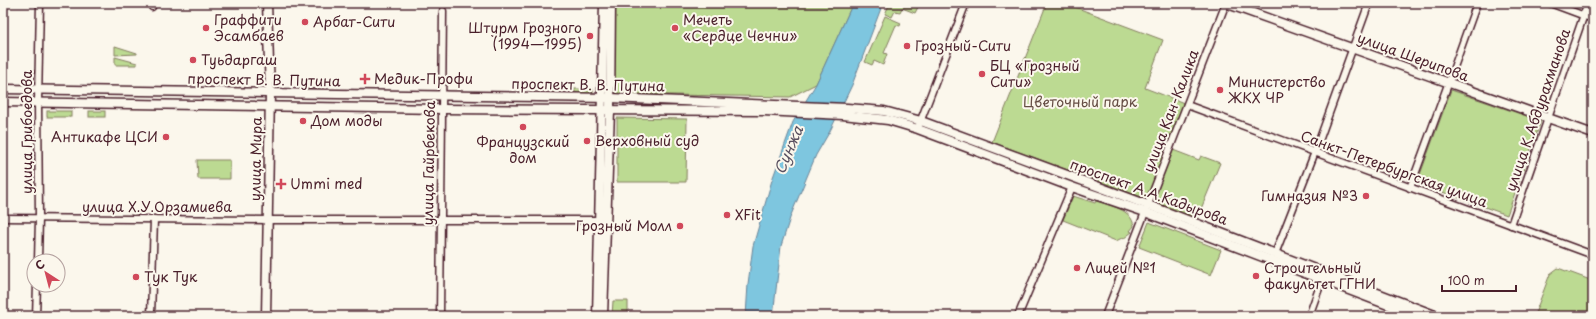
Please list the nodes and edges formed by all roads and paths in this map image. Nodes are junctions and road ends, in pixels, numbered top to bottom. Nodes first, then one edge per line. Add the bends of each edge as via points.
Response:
1 (40, 3) edge
2 (267, 3) edge
3 (604, 3) edge
4 (611, 3) edge
5 (966, 3) edge
6 (1226, 3) edge
7 (1369, 3) edge
8 (1477, 3) edge
9 (1550, 3) edge
10 (1588, 3) edge
11 (443, 11) dead end
12 (1584, 16) junction
13 (1593, 19) edge
14 (1352, 49) junction
15 (1447, 86) junction
16 (3, 89) edge
17 (38, 90) junction
18 (270, 93) junction
19 (442, 96) junction
20 (606, 98) junction
21 (3, 102) edge
22 (38, 102) junction
23 (1187, 105) junction
24 (270, 106) junction
25 (442, 109) junction
26 (787, 109) junction
27 (606, 110) junction
28 (1547, 118) junction
29 (919, 125) junction
30 (1593, 134) edge
31 (1315, 152) junction
32 (1072, 187) junction
33 (1410, 188) junction
34 (1147, 208) junction
35 (3, 218) edge
36 (39, 218) junction
37 (154, 219) junction
38 (440, 219) junction
39 (268, 220) junction
40 (603, 220) junction
41 (1511, 225) junction
42 (38, 253) edge
43 (1275, 254) junction
44 (1593, 255) edge
45 (1322, 280) junction
46 (37, 293) edge
47 (36, 316) edge
48 (151, 316) edge
49 (266, 316) edge
50 (440, 316) edge
51 (597, 316) edge
52 (603, 316) edge
53 (1018, 316) edge
54 (1105, 316) edge
55 (1310, 316) edge
56 (1417, 316) edge
57 (1438, 316) edge

1 - 17 street, улица Грибоедова
2 - 18 main road, улица Мира
3 - 20 main road
4 - 20 main road
5 - 29 street
6 - 14 main road, улица Шерипова
6 - 23 street, улица Кан-Калика
7 - 14 street
8 - 15 street
9 - 12 street
10 - 12 street, улица К.Абдурахманова
11 - 19 street, улица Гайрбекова
12 - 13 street
12 - 28 street, улица К.Абдурахманова
14 - 15 main road, улица Шерипова
14 - 31 street
15 - 28 main road, улица Шерипова
15 - 33 street
16 - 17 main road, проспект В. В. Путина
17 - 18 main road, проспект В. В. Путина
17 - 22 street, улица Грибоедова
18 - 19 main road, проспект В. В. Путина
18 - 24 main road, улица Мира
19 - 20 main road, проспект В. В. Путина
19 - 25 street, улица Гайрбекова
20 - 26 main road, проспект В. В. Путина
20 - 27 main road
21 - 22 main road, проспект В. В. Путина
22 - 24 main road, проспект В. В. Путина
22 - 36 street, улица Грибоедова
23 - 31 street, Санкт-Петербургская улица
23 - 34 street, улица Кан-Калика
24 - 25 main road, проспект В. В. Путина
24 - 39 main road, улица Мира
25 - 27 main road, проспект В. В. Путина
25 - 38 street, улица Гайрбекова
26 - 27 main road, проспект В. В. Путина
26 - 29 main road, проспект А.А.Кадырова via 884,111
27 - 40 main road
28 - 30 main road, улица Шерипова
28 - 41 street, улица К.Абдурахманова
29 - 32 main road, проспект А.А.Кадырова
29 - 34 main road, проспект А.А.Кадырова
31 - 33 street, Санкт-Петербургская улица
31 - 43 street
32 - 34 main road, проспект А.А.Кадырова
32 - 53 street
33 - 41 street, Санкт-Петербургская улица
34 - 43 main road, проспект А.А.Кадырова
34 - 45 main road, проспект А.А.Кадырова
34 - 54 street, улица Кан-Калика
35 - 36 street, улица Х.У.Орзамиева
36 - 37 street, улица Х.У.Орзамиева
36 - 42 street, улица Грибоедова
37 - 39 street, улица Х.У.Орзамиева
37 - 48 street
38 - 39 street, улица Х.У.Орзамиева
38 - 40 street, улица Х.У.Орзамиева
38 - 50 street, улица Гайрбекова
39 - 49 main road, улица Мира
40 - 51 main road
40 - 52 main road
41 - 44 street, Санкт-Петербургская улица
43 - 57 main road, проспект А.А.Кадырова
45 - 55 street
45 - 56 main road, проспект А.А.Кадырова
46 - 47 street

